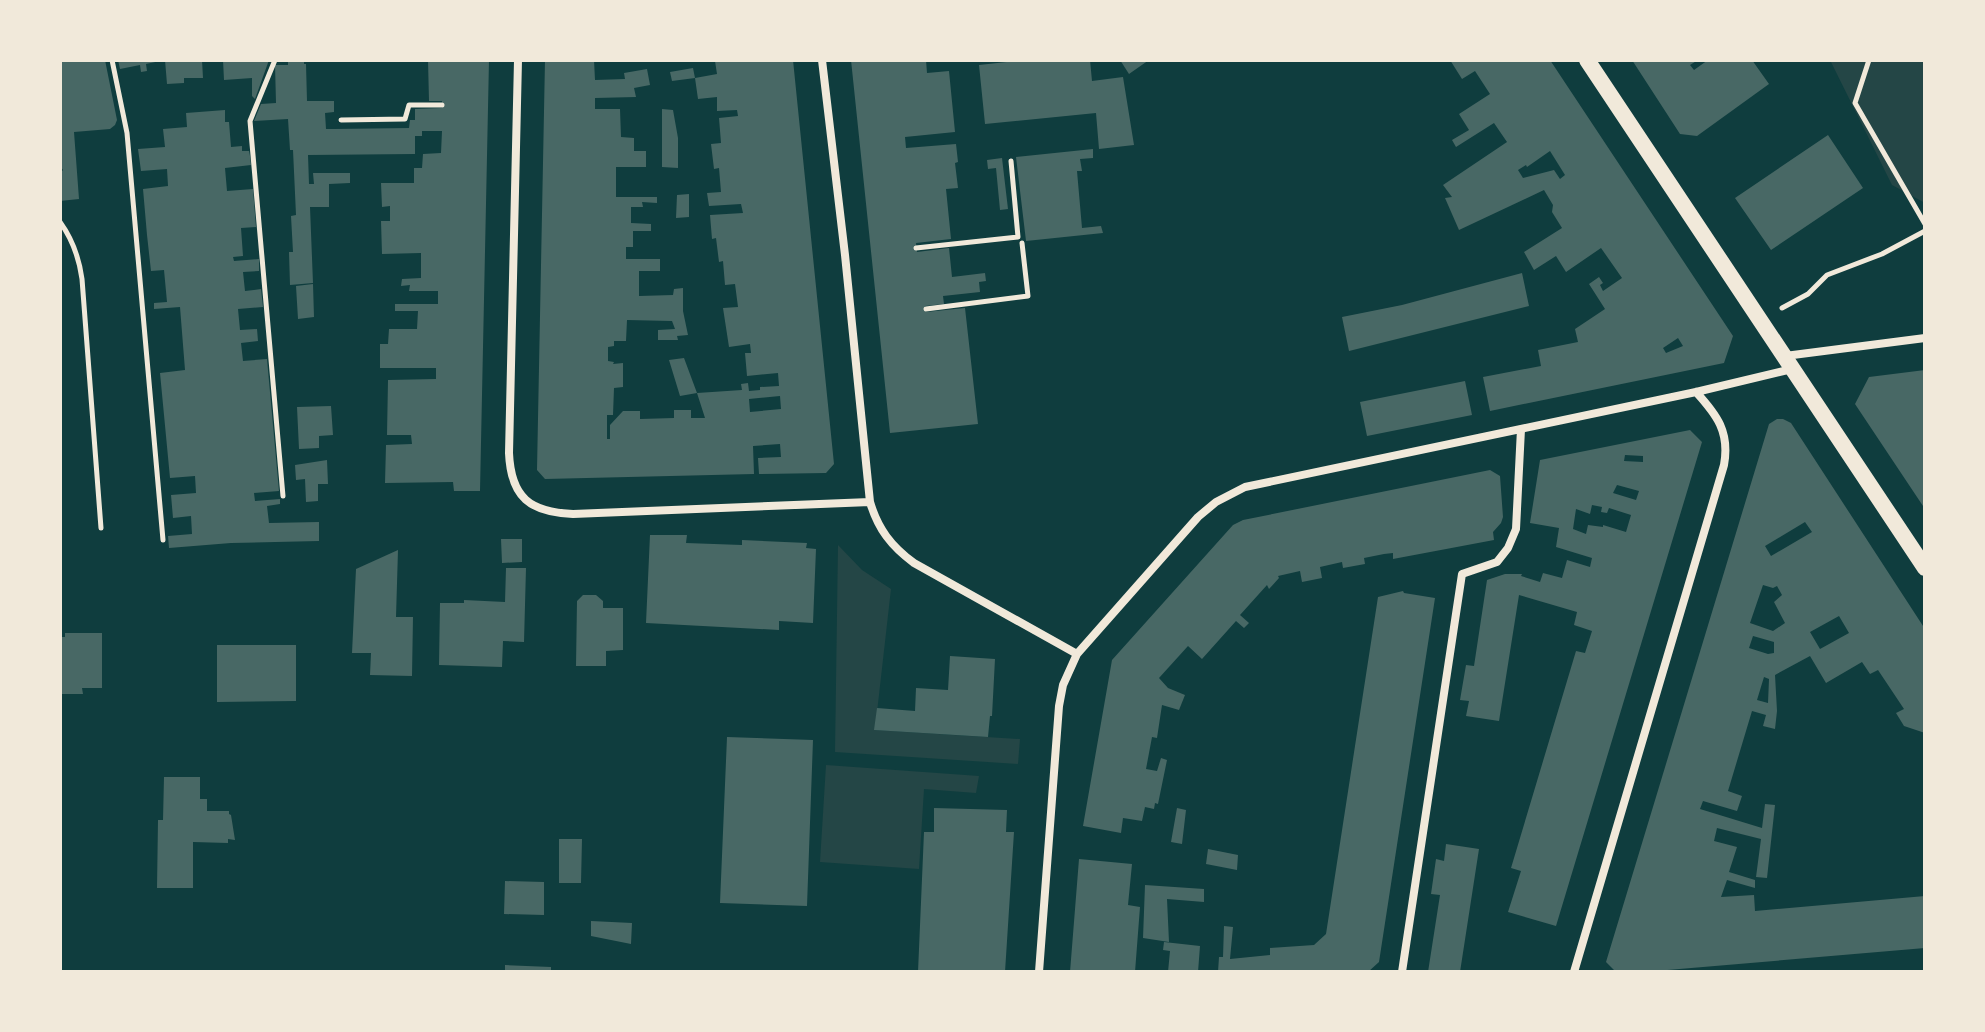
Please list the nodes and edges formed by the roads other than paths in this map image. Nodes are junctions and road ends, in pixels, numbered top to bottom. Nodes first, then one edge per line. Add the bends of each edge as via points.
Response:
1 (518, 60) edge
2 (822, 60) edge
3 (1587, 60) edge
4 (1925, 338) edge
5 (1788, 363) junction
6 (1696, 392) junction
7 (1521, 429) junction
8 (870, 502) junction
9 (1925, 568) edge
10 (1077, 654) junction
11 (1039, 972) edge
12 (1402, 972) edge
13 (1574, 972) edge

1 - 8 street via 509,453 513,483 521,497 551,513 573,514
2 - 8 street
3 - 5 main road
4 - 5 street
5 - 6 street
5 - 9 main road
6 - 7 street
6 - 13 street via 1724,432 1724,465
7 - 10 street via 1229,494 1198,517
7 - 12 street via 1516,529 1497,562 1462,574
8 - 10 street via 882,532 914,563
10 - 11 street via 1059,706

